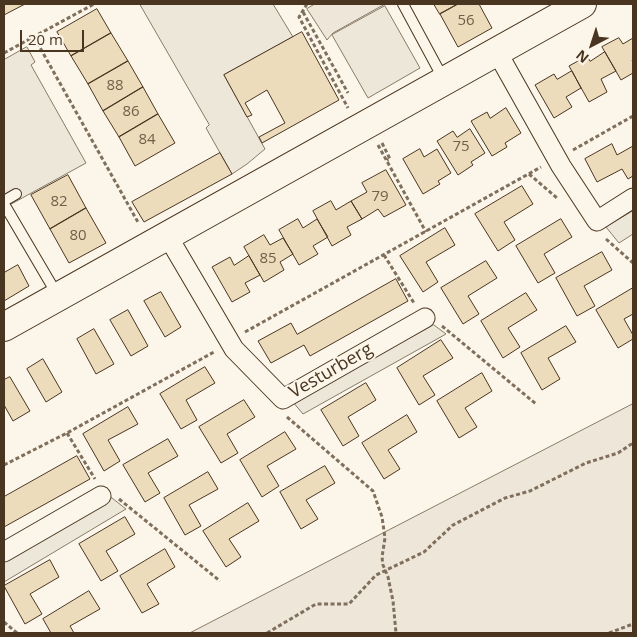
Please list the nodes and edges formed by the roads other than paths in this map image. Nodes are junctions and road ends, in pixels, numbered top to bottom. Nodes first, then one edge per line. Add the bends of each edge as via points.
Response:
1 (403, 4) edge
2 (582, 4) edge
3 (497, 52) junction
4 (444, 81) junction
5 (16, 194) dead end
6 (633, 198) edge
7 (4, 202) edge
8 (154, 232) junction
9 (58, 296) junction
10 (426, 316) road end
11 (4, 327) edge
12 (104, 491) road end
13 (4, 552) edge

1 - 4 lane
2 - 3 street
3 - 4 street
3 - 6 street via 561,166 596,220
4 - 8 street
5 - 7 lane
7 - 9 lane
8 - 9 street
8 - 10 street, Vesturberg via 234,349 283,399
9 - 11 street
12 - 13 street

